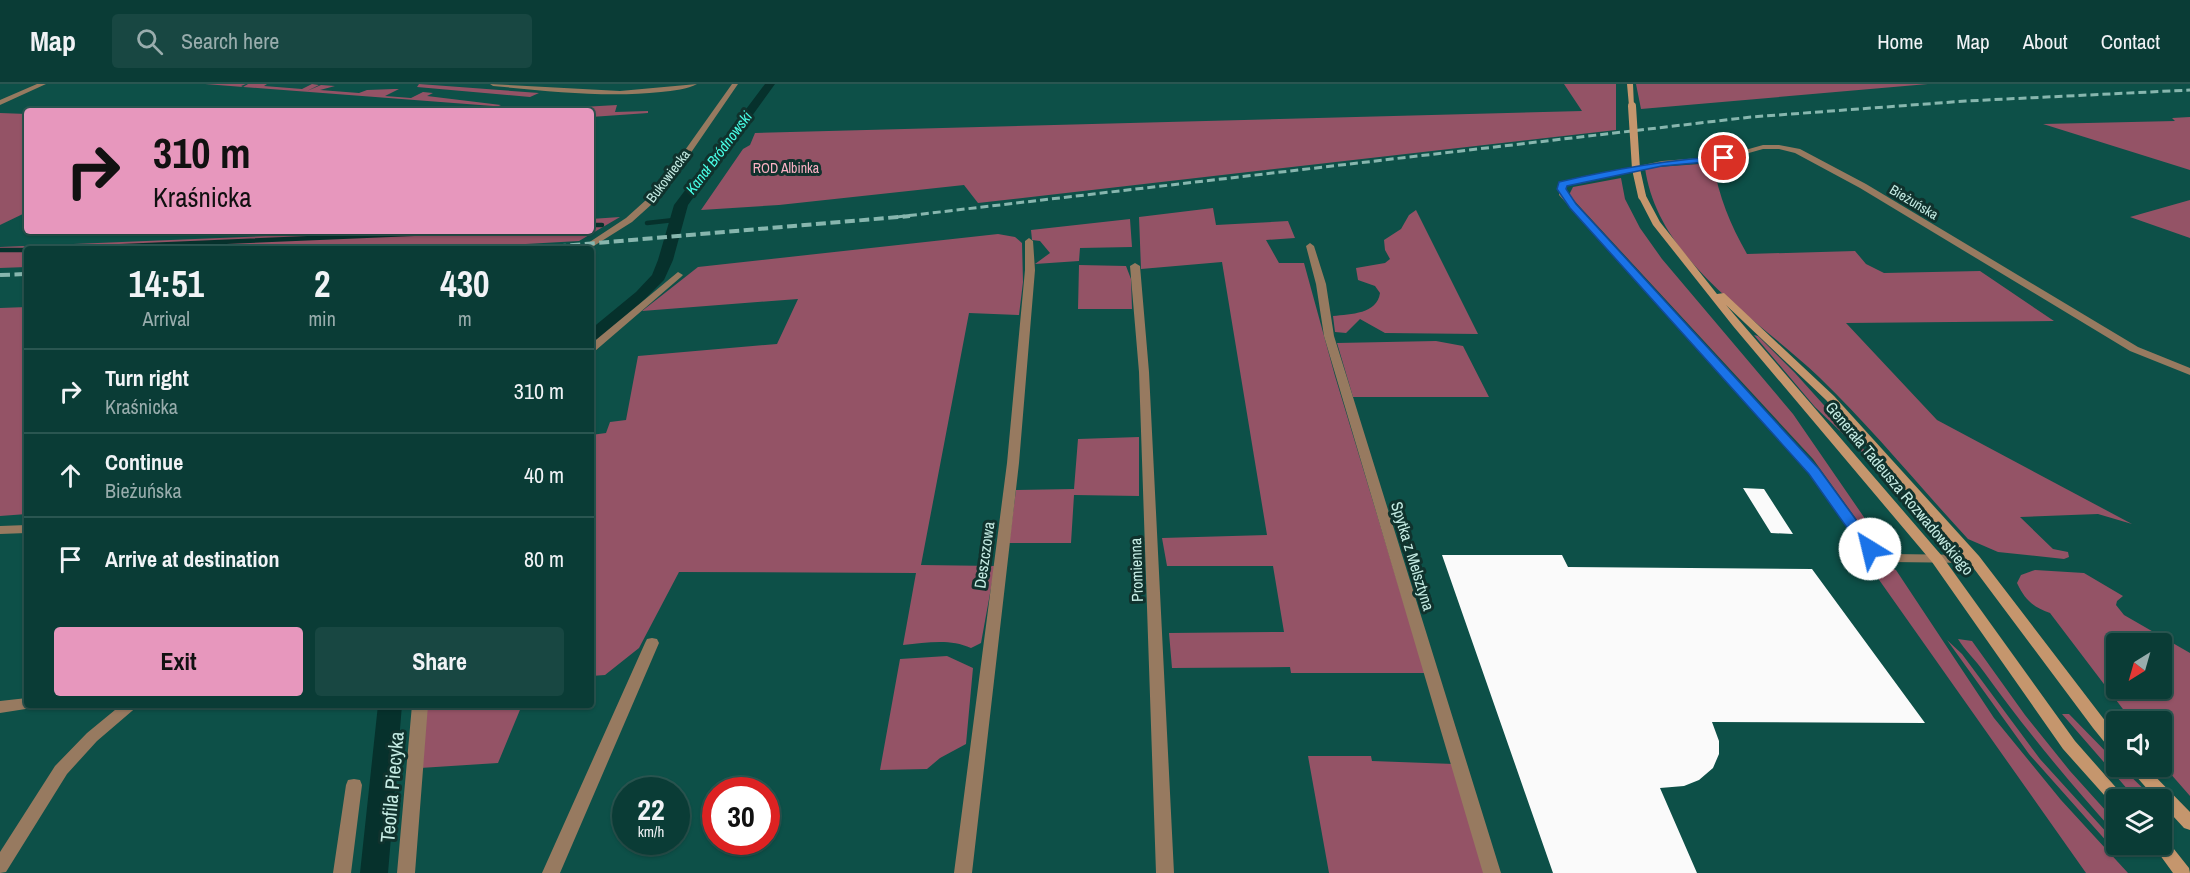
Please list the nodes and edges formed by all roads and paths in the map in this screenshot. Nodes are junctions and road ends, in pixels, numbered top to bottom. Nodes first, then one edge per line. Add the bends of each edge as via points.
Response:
1 (43, 84) edge
2 (493, 84) edge
3 (694, 84) edge
4 (735, 84) edge
5 (1629, 84) edge
6 (0, 103) edge
7 (1029, 241) dead end
8 (588, 246) edge
9 (1310, 246) dead end
10 (1688, 264) junction
11 (1135, 266) dead end
12 (678, 274) dead end
13 (594, 346) edge
14 (2190, 372) edge
15 (24, 529) edge
16 (0, 530) edge
17 (1937, 559) junction
18 (1974, 559) junction
19 (652, 643) dead end
20 (24, 704) edge
21 (0, 707) edge
22 (127, 708) edge
23 (420, 708) edge
24 (2106, 733) edge
25 (2146, 777) edge
26 (354, 785) dead end
27 (2109, 789) edge
28 (2190, 823) edge
29 (2169, 855) edge
30 (2171, 855) edge
31 (0, 867) edge
32 (2190, 870) edge
33 (342, 873) edge
34 (406, 873) edge
35 (551, 873) edge
36 (963, 873) edge
37 (1165, 873) edge
38 (1492, 873) edge
39 (2183, 873) edge

1 - 6 street
2 - 3 street via 596,92
4 - 8 street, Bukowiecka via 659,193 629,220
5 - 10 street, Generała Tadeusza Rozwadowskiego, bridge via 1642,195 1656,223
7 - 36 street, Deszczowa via 1013,463
9 - 38 street, Spytka z Melsztyna via 1329,336
10 - 17 street, Generała Tadeusza Rozwadowskiego
10 - 18 street, Generała Tadeusza Rozwadowskiego via 1830,398
11 - 37 street, Promienna via 1144,372
12 - 13 street
14 - 17 street, Bieżuńska via 2134,349 1863,186 1797,151 1762,147 1724,158 1662,164 1563,184 1563,195 1814,471 1870,549 1881,556
15 - 16 street
17 - 18 street
17 - 27 street, Generała Tadeusza Rozwadowskiego via 2069,745
18 - 24 street, Generała Tadeusza Rozwadowskiego
19 - 35 street
20 - 21 street
22 - 31 street via 61,770
23 - 34 street, Teofila Piecyka
25 - 28 street
26 - 33 street
29 - 39 street
30 - 32 street

